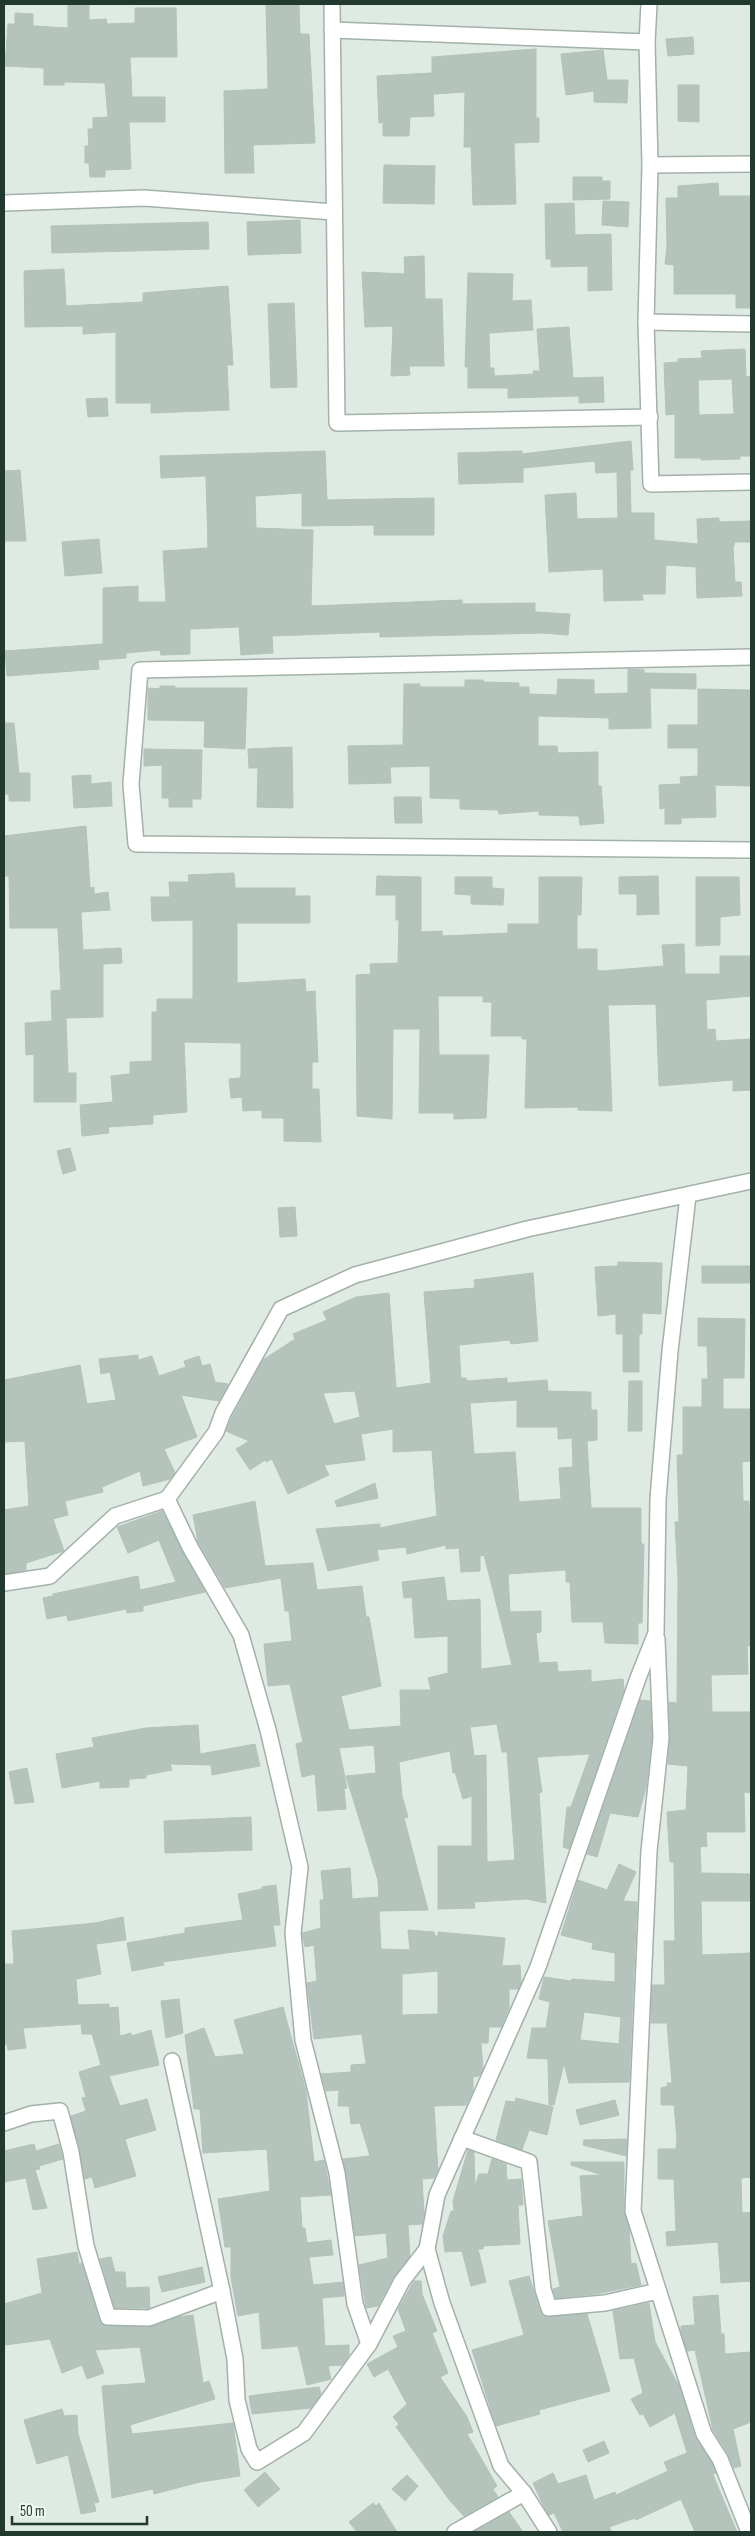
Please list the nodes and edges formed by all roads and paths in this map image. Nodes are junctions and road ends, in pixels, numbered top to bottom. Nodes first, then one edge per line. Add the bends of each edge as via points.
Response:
1 (332, 4) edge
2 (648, 4) edge
3 (332, 30) junction
4 (647, 42) junction
5 (751, 164) edge
6 (650, 165) junction
7 (4, 203) edge
8 (334, 212) junction
9 (646, 322) junction
10 (751, 324) edge
11 (650, 417) junction
12 (751, 482) edge
13 (751, 657) edge
14 (751, 850) edge
15 (751, 1181) edge
16 (688, 1196) junction
17 (167, 1499) junction
18 (4, 1583) edge
19 (656, 1633) junction
20 (172, 2061) dead end
21 (4, 2123) edge
22 (462, 2138) junction
23 (427, 2249) junction
24 (222, 2291) junction
25 (658, 2291) junction
26 (369, 2344) junction
27 (524, 2493) junction
28 (455, 2532) edge
29 (549, 2532) edge
30 (749, 2532) edge

1 - 3 street
2 - 4 street
3 - 4 street
3 - 8 street
4 - 6 street
5 - 6 street
6 - 9 street
7 - 8 street via 144,198
8 - 11 street via 337,423
9 - 10 street
9 - 11 street
11 - 12 street via 651,484
13 - 14 street via 140,670 131,784 136,844
15 - 16 street
16 - 17 street via 527,1229 355,1275 280,1309 223,1413 216,1432
16 - 19 street via 670,1351 658,1500
17 - 18 street via 115,1516 50,1576
17 - 26 street via 190,1547 241,1635 268,1730 300,1867 293,1933 303,2040 337,2174 355,2304
19 - 22 street via 538,1968
19 - 25 street via 661,1738 649,1851 633,2211
20 - 24 street
21 - 24 street via 31,2114 60,2112 71,2152 86,2246 108,2317 148,2318
22 - 23 street via 437,2195
22 - 25 street via 529,2162 543,2289 549,2308 605,2303
23 - 26 street via 402,2281
23 - 27 street via 442,2303 502,2466
24 - 26 street via 235,2359 237,2400 249,2449 257,2462 304,2433
25 - 30 street via 704,2434 720,2459
27 - 28 street
27 - 29 street

